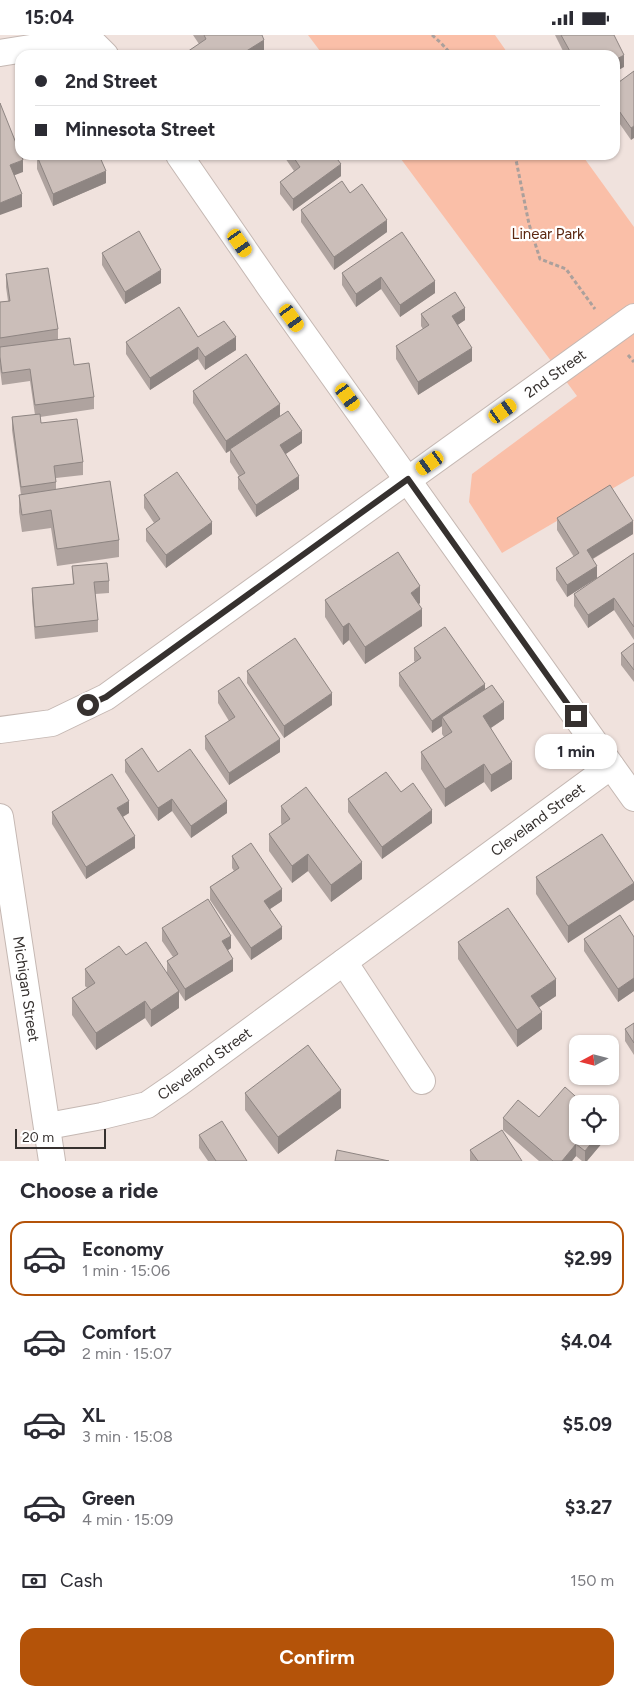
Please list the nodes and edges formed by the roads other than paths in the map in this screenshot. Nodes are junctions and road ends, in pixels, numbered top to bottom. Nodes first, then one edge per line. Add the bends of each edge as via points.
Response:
1 (18, 50) edge
2 (100, 50) edge
3 (15, 51) edge
4 (0, 53) edge
5 (181, 160) edge
6 (634, 317) edge
7 (408, 479) junction
8 (0, 730) edge
9 (611, 766) junction
10 (634, 798) edge
11 (0, 817) edge
12 (344, 962) junction
13 (422, 1081) dead end
14 (48, 1126) junction
15 (52, 1161) edge

1 - 2 street via 74,41 94,44
3 - 4 street
5 - 7 street
6 - 7 street, 2nd Street
7 - 8 street, 2nd Street via 106,697 52,723
7 - 9 street
9 - 10 street
9 - 12 street, Cleveland Street
11 - 14 street, Michigan Street
12 - 13 street
12 - 14 street, Cleveland Street via 146,1105
14 - 15 street, Michigan Street

